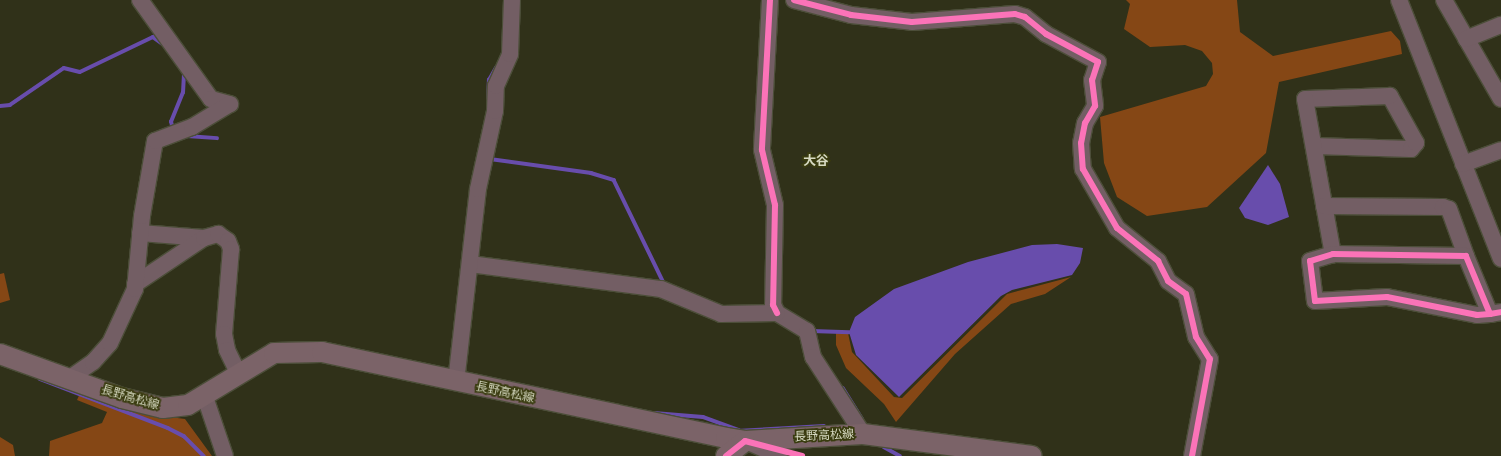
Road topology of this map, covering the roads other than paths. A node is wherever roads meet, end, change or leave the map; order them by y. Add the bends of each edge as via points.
1 (140, 0) edge
2 (512, 0) edge
3 (770, 0) edge
4 (794, 0) edge
5 (1399, 0) edge
6 (1444, 0) edge
7 (1501, 25) edge
8 (1466, 38) junction
9 (1501, 99) edge
10 (1314, 146) junction
11 (1501, 150) edge
12 (1463, 164) junction
13 (1324, 206) junction
14 (140, 233) junction
15 (204, 238) junction
16 (1332, 254) junction
17 (1466, 256) junction
18 (1501, 259) edge
19 (470, 264) junction
20 (136, 284) junction
21 (777, 313) junction
22 (1495, 313) edge
23 (0, 354) edge
24 (239, 375) junction
25 (457, 375) junction
26 (70, 378) junction
27 (204, 396) junction
28 (863, 434) junction
29 (746, 440) junction
30 (1012, 455) edge
31 (225, 456) edge
32 (726, 456) edge
33 (779, 456) edge
34 (1032, 456) edge
35 (1192, 456) edge

1 - 14 street via 211,99 230,104 192,127 155,141 151,149
2 - 19 street via 510,54 496,86 495,111 478,189
3 - 21 street via 762,150 775,205 773,305
4 - 35 street via 851,15 912,22 1016,14 1025,17 1046,34 1098,62 1092,80 1095,106 1085,123 1081,143 1083,169 1117,228 1158,261 1168,281 1186,294 1196,337 1210,359
5 - 12 street
6 - 8 street
7 - 8 street
8 - 9 street
10 - 10 street via 1304,99 1390,96 1416,143 1411,149
10 - 13 street
11 - 12 street
12 - 18 street
13 - 16 street
13 - 17 street via 1443,207 1448,210
14 - 15 street
14 - 20 street
15 - 20 street
15 - 24 street via 218,234 228,241 231,249 224,334
16 - 17 street
16 - 22 street via 1310,261 1315,301 1387,297 1477,315
17 - 22 street
19 - 21 street via 661,289 721,314
19 - 25 street
20 - 26 street via 110,343 93,362
21 - 28 street via 807,331 813,357
23 - 26 main road, 長野高松線
24 - 25 main road, 長野高松線 via 274,353 309,351
24 - 27 main road, 長野高松線
25 - 29 main road, 長野高松線
26 - 27 main road, 長野高松線 via 163,408 188,405
27 - 31 street
28 - 29 main road, 長野高松線
28 - 30 main road, 長野高松線
29 - 32 main road
29 - 33 street
30 - 34 main road, 長野高松線

